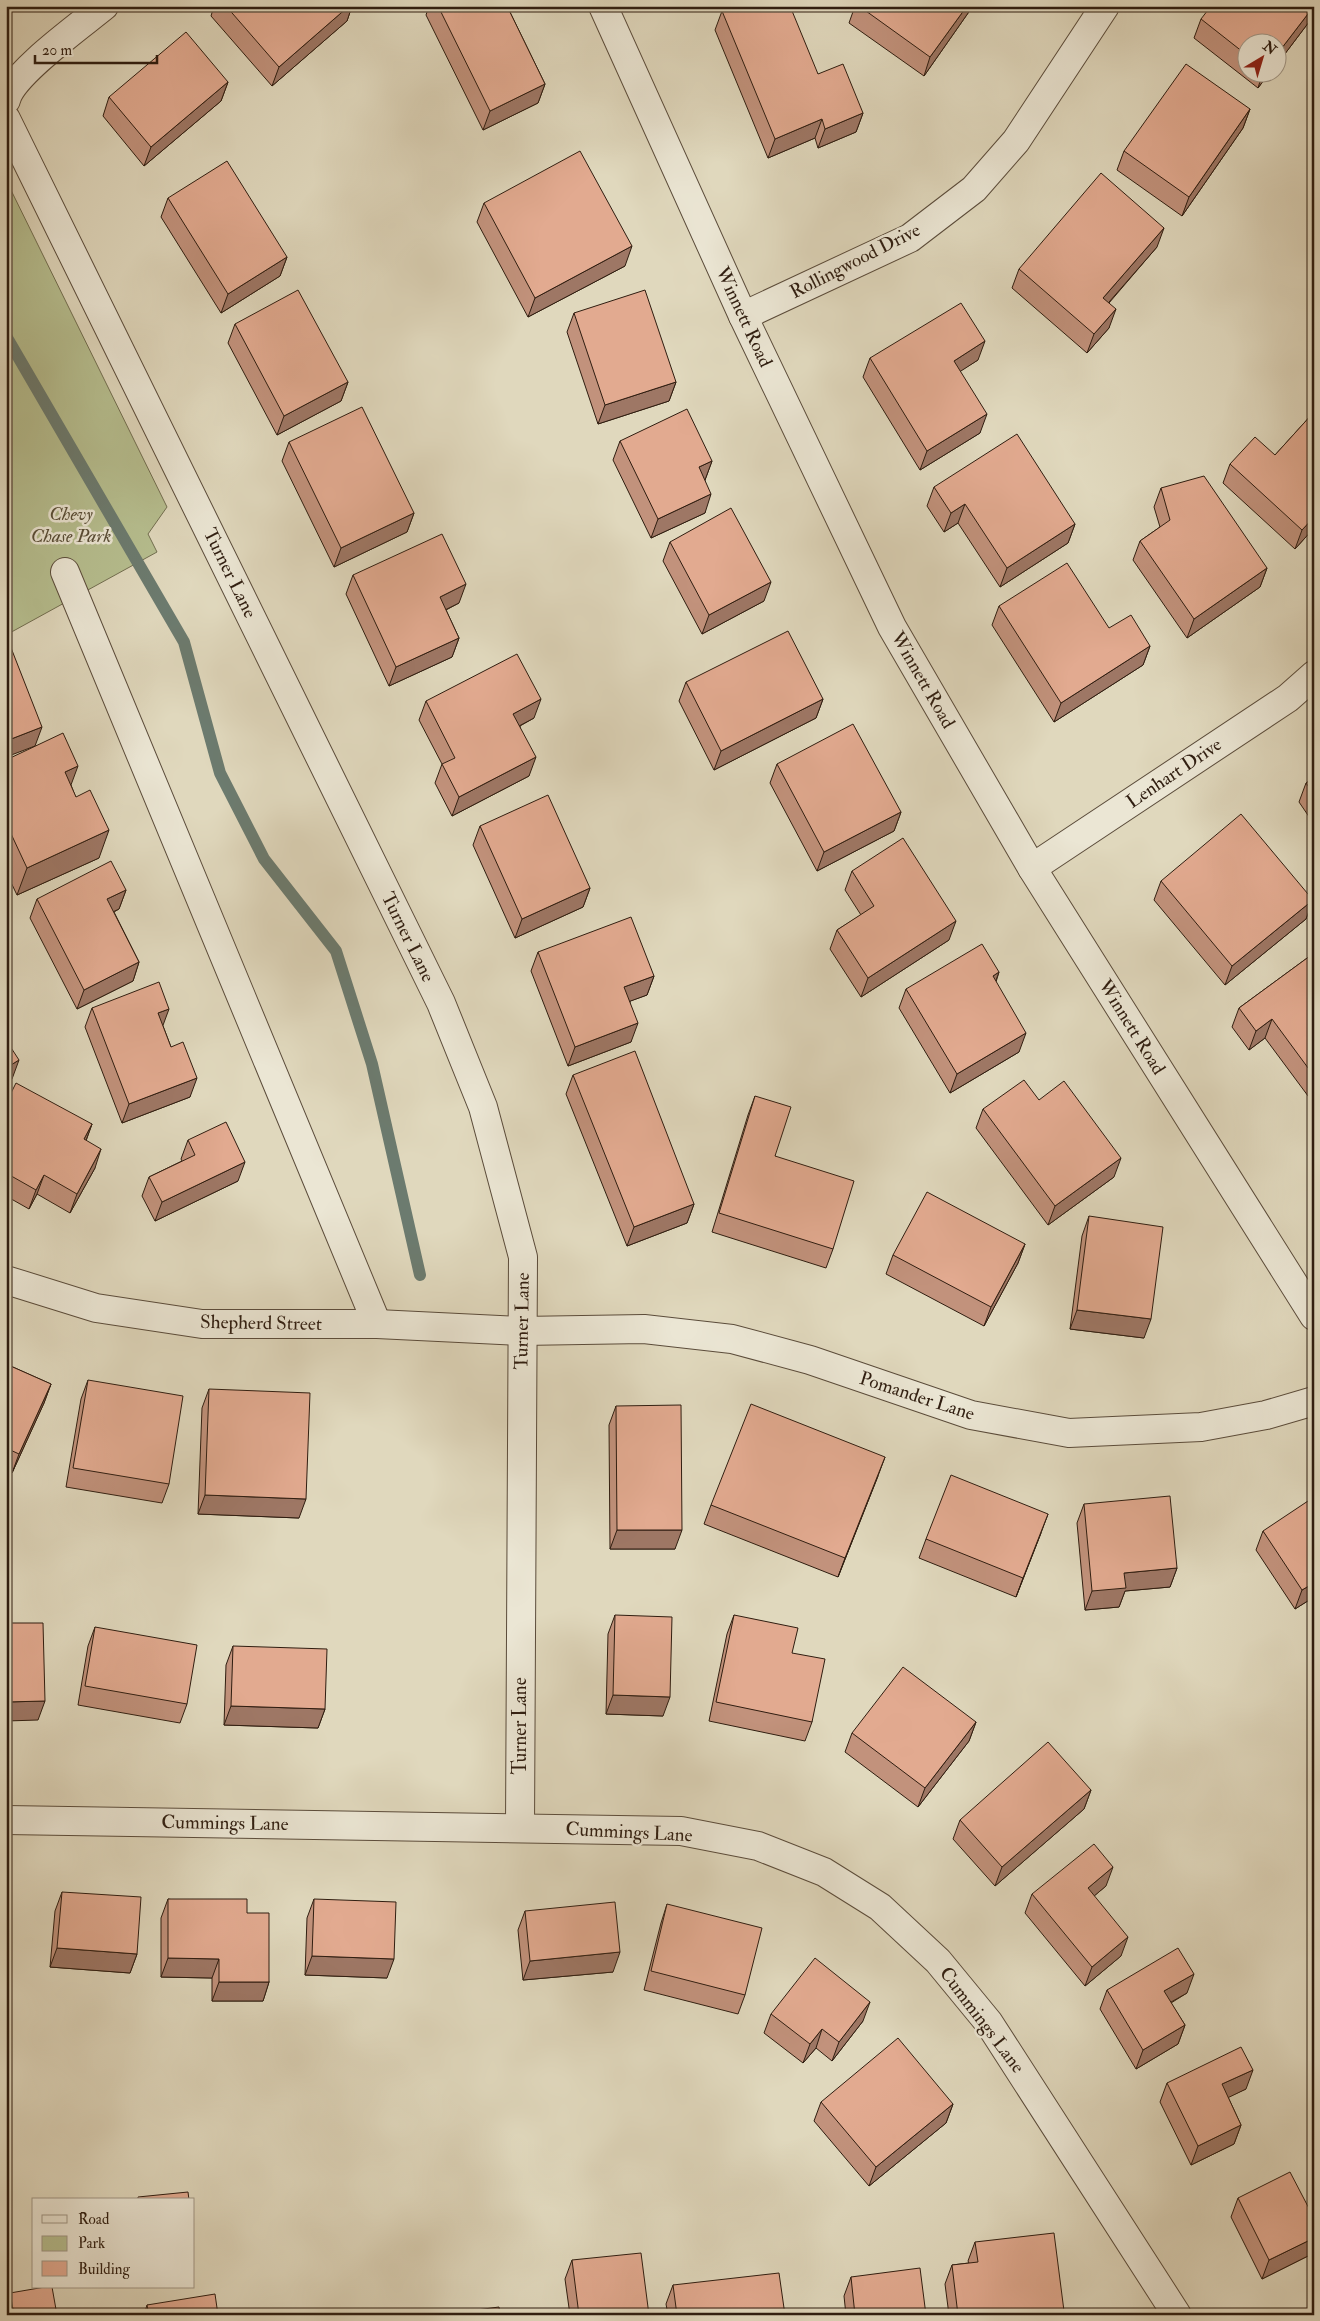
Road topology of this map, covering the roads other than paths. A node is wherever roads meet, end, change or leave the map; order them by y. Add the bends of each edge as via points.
1 (104, 6) edge
2 (603, 6) edge
3 (1105, 6) edge
4 (7, 105) edge
5 (743, 316) junction
6 (65, 572) dead end
7 (1314, 675) edge
8 (1032, 868) junction
9 (6, 1280) edge
10 (1314, 1316) edge
11 (377, 1324) junction
12 (521, 1331) junction
13 (1314, 1401) edge
14 (6, 1820) edge
15 (520, 1827) junction
16 (1177, 2315) edge

1 - 4 street via 28,70
2 - 5 street, Winnett Road
3 - 5 street, Rollingwood Drive via 1016,141 974,189 910,238
4 - 12 street, Turner Lane via 440,1003 483,1107 523,1257
5 - 8 street, Winnett Road via 892,627
6 - 11 street
7 - 8 street, Lenhart Drive via 1288,698
8 - 10 street, Winnett Road
9 - 11 street, Shepherd Street via 96,1308 202,1324
11 - 12 street, Shepherd Street
12 - 13 street, Pomander Lane via 644,1329 732,1339 810,1360 971,1415 1069,1433 1201,1427 1266,1415
12 - 15 street, Turner Lane
14 - 15 street, Cummings Lane
15 - 16 street, Cummings Lane via 682,1831 758,1846 824,1872 880,1908 938,1961 989,2023

